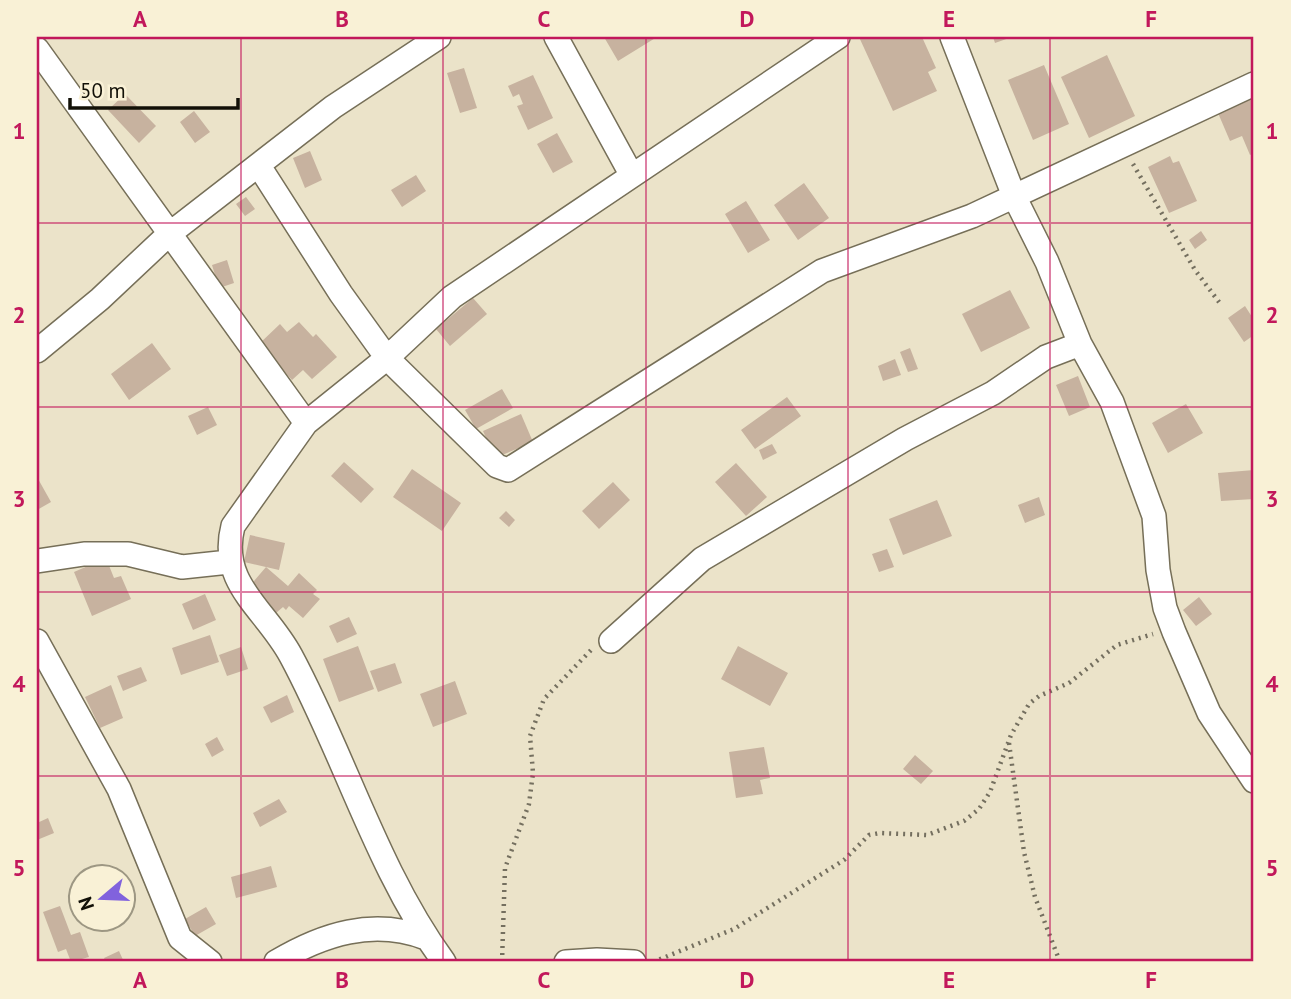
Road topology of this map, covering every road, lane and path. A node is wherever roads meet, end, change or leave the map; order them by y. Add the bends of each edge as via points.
1 (439, 37) edge
2 (556, 37) edge
3 (838, 37) edge
4 (952, 37) edge
5 (37, 49) edge
6 (1254, 84) edge
7 (1122, 145) junction
8 (259, 166) junction
9 (631, 174) junction
10 (1014, 196) junction
11 (168, 235) junction
12 (1222, 306) dead end
13 (1080, 344) junction
14 (37, 351) edge
15 (387, 358) junction
16 (306, 423) junction
17 (37, 561) edge
18 (229, 562) junction
19 (1174, 632) junction
20 (611, 641) joint
21 (38, 648) edge
22 (1009, 741) junction
23 (1254, 781) edge
24 (426, 938) junction
25 (210, 962) edge
26 (276, 962) edge
27 (444, 962) edge
28 (502, 962) edge
29 (566, 962) edge
30 (634, 962) edge
31 (652, 962) edge
32 (1060, 962) edge

1 - 8 street via 333,107
2 - 9 street
3 - 9 street
4 - 10 street
5 - 11 street
6 - 7 street
7 - 10 street
7 - 12 path via 1195,270
8 - 11 street
8 - 15 street
9 - 15 street via 452,297
10 - 13 street
10 - 15 street via 822,271 508,470 497,466
11 - 14 street
11 - 16 street
13 - 19 street via 1112,402 1154,516 1158,570
13 - 20 street via 1046,357 993,393 905,439 702,559
15 - 16 street
16 - 18 street via 233,526
17 - 18 street via 117,554 182,567
18 - 24 street via 245,595 267,617 290,654 376,842
19 - 22 path via 1141,636 1102,654 1080,676 1029,704
19 - 23 street via 1209,713
20 - 28 path via 590,650 544,699 530,736 533,773 529,804 505,869
21 - 25 street via 119,789 180,938
22 - 31 path via 990,792 964,821 927,835 869,835 844,860 734,929
22 - 32 path via 1024,852 1035,897
24 - 26 street via 372,927 297,950
24 - 27 street
29 - 30 street

